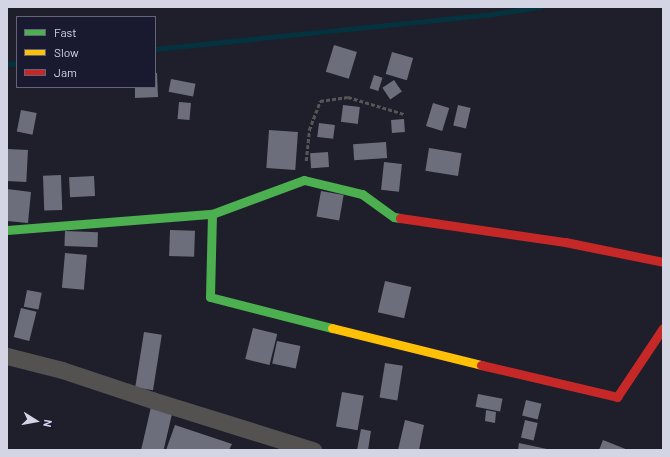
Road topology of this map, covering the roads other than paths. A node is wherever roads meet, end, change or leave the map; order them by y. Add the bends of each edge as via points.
1 (212, 214) junction
2 (7, 230) edge
3 (663, 262) edge
4 (663, 328) edge
5 (7, 356) edge
6 (313, 450) edge

1 - 2 street
1 - 3 street via 304,180 362,194 394,217 565,242
1 - 4 street via 210,297 454,359 617,397
5 - 6 street via 62,370

